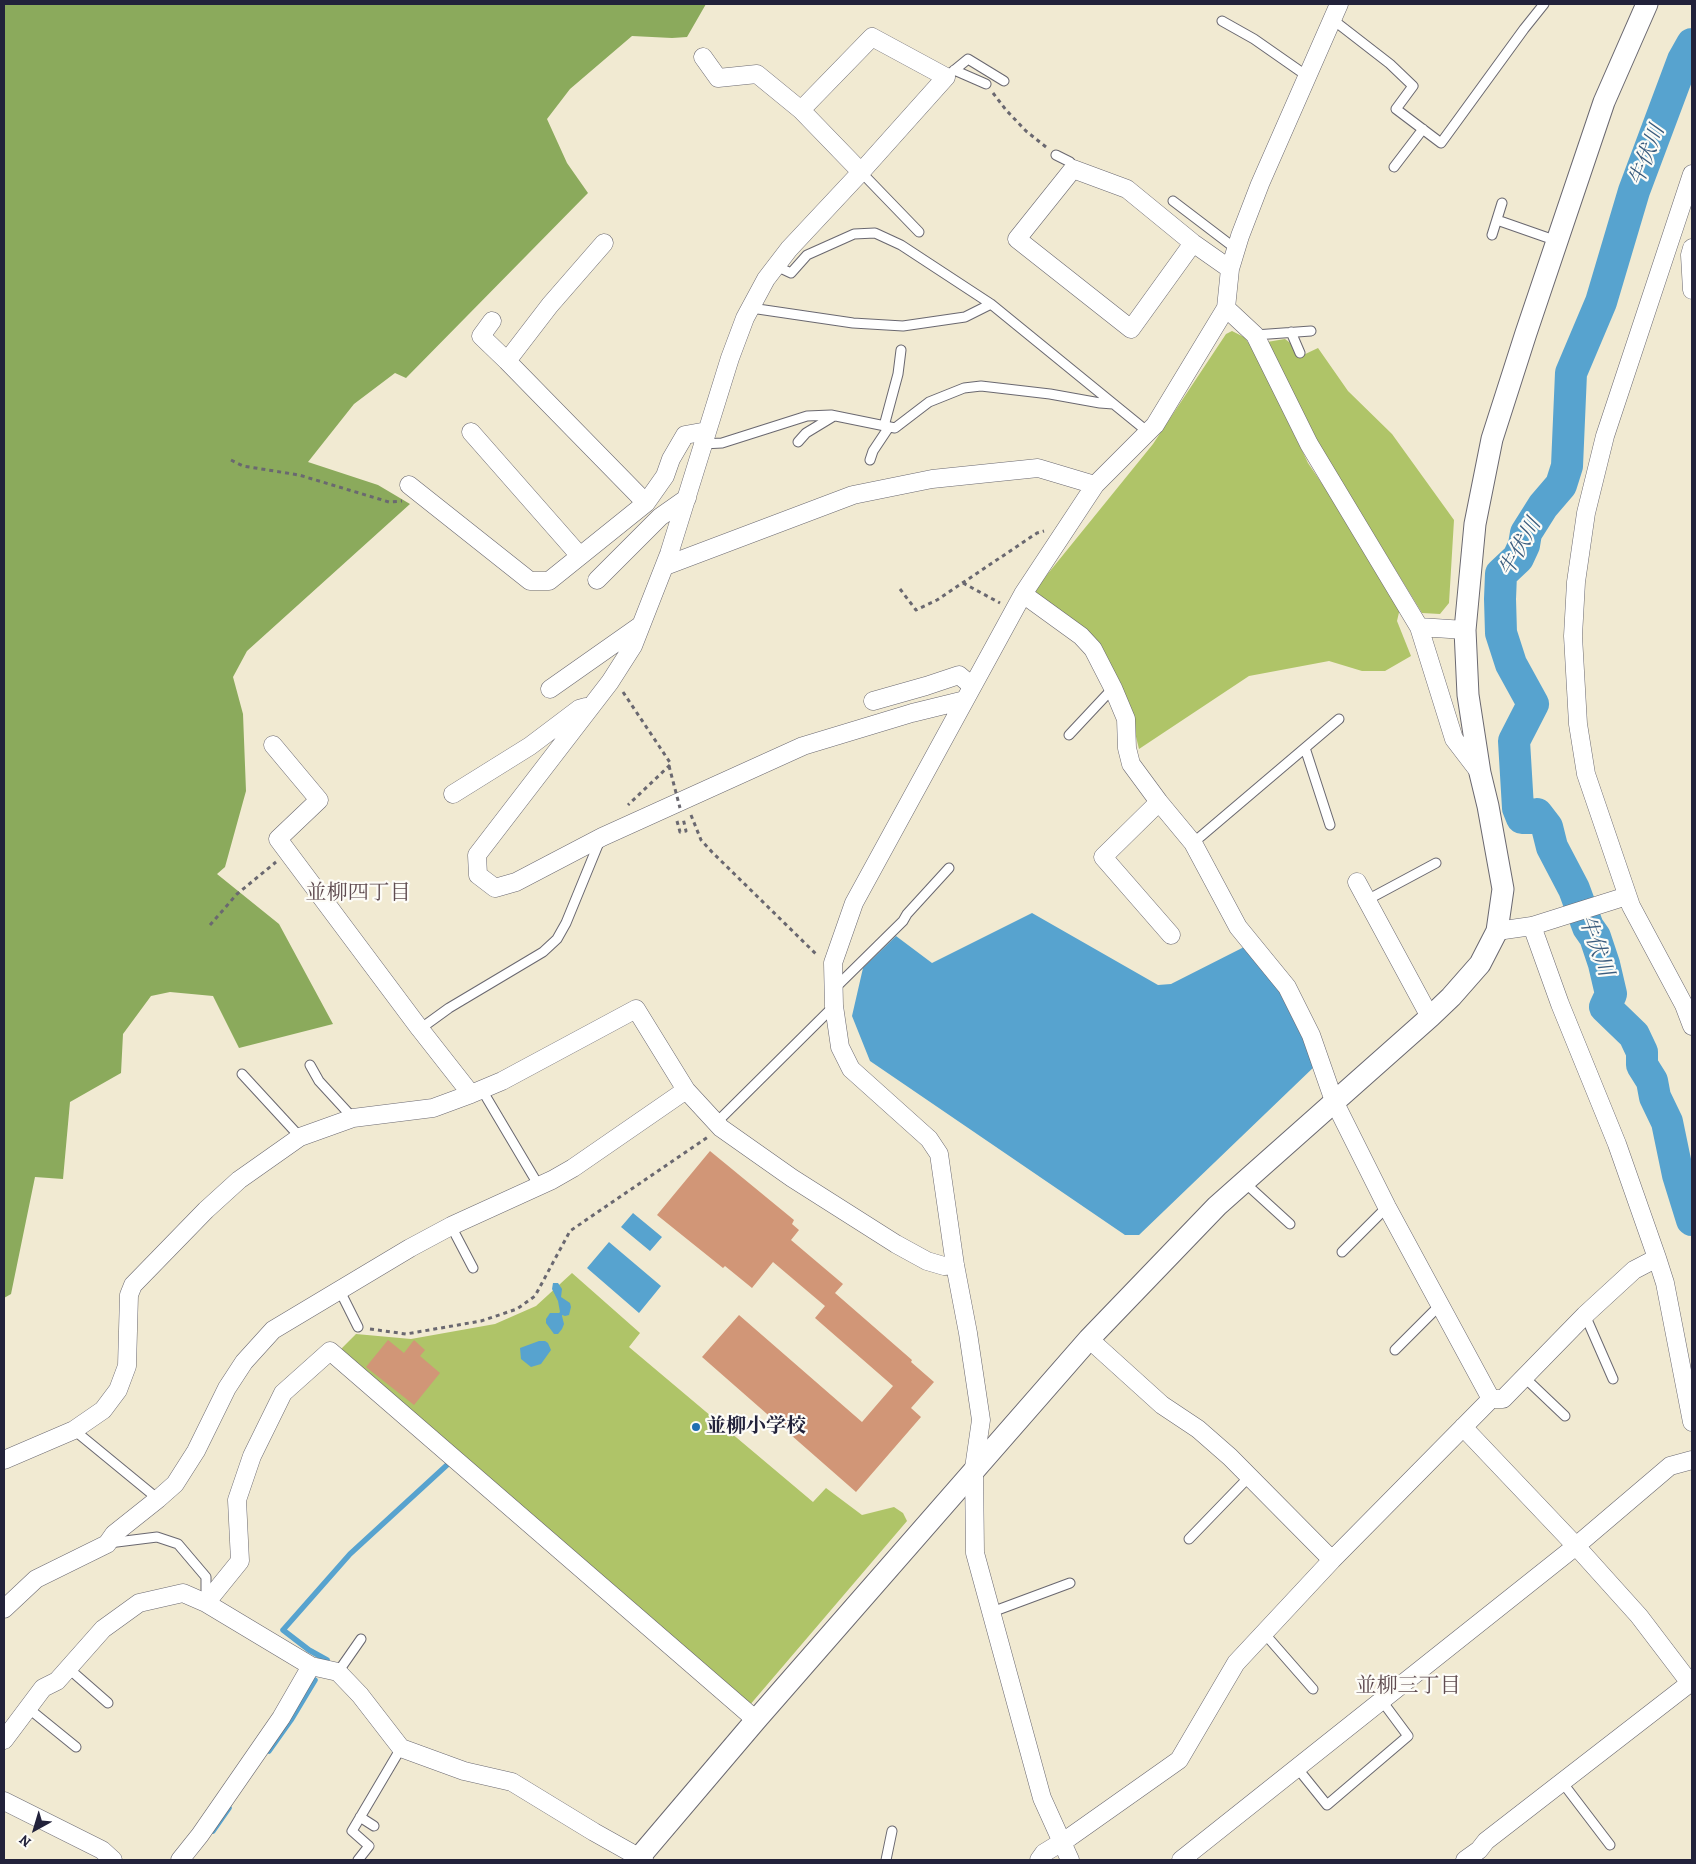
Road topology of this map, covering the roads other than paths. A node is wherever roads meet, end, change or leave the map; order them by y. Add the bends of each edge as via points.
1 (1544, 4) edge
2 (1647, 4) edge
3 (1336, 11) edge
4 (1222, 22) dead end
5 (704, 57) dead end
6 (950, 74) junction
7 (1308, 76) junction
8 (1004, 81) dead end
9 (986, 84) road end
10 (801, 110) junction
11 (1423, 129) junction
12 (1056, 155) road end
13 (1394, 167) dead end
14 (1073, 169) junction
15 (861, 172) junction
16 (1692, 174) edge
17 (1173, 202) dead end
18 (1502, 203) dead end
19 (1497, 220) junction
20 (919, 232) dead end
21 (1492, 235) dead end
22 (1558, 241) junction
23 (604, 243) dead end
24 (1193, 243) junction
25 (1692, 248) edge
26 (1236, 249) junction
27 (776, 266) junction
28 (1230, 269) junction
29 (1692, 290) edge
30 (991, 304) junction
31 (751, 308) junction
32 (1226, 308) junction
33 (492, 321) dead end
34 (1311, 331) dead end
35 (1291, 332) junction
36 (1255, 335) junction
37 (901, 350) dead end
38 (1300, 353) dead end
39 (507, 361) junction
40 (1114, 404) junction
41 (835, 416) junction
42 (887, 427) junction
43 (471, 432) dead end
44 (1148, 432) junction
45 (705, 437) junction
46 (798, 442) dead end
47 (870, 460) dead end
48 (1095, 485) junction
49 (413, 489) road end
50 (687, 498) junction
51 (646, 503) junction
52 (580, 556) junction
53 (665, 566) junction
54 (596, 580) dead end
55 (1023, 594) junction
56 (641, 625) junction
57 (1419, 627) junction
58 (1465, 630) junction
59 (1113, 688) junction
60 (550, 690) dead end
61 (969, 693) junction
62 (873, 701) dead end
63 (593, 704) junction
64 (1339, 719) dead end
65 (1069, 735) dead end
66 (273, 745) dead end
67 (1305, 748) junction
68 (1480, 772) junction
69 (453, 794) dead end
70 (1159, 802) junction
71 (1330, 825) dead end
72 (602, 837) junction
73 (1193, 843) junction
74 (1436, 863) dead end
75 (949, 868) dead end
76 (1357, 882) dead end
77 (1623, 897) junction
78 (1367, 900) junction
79 (1537, 924) junction
80 (1497, 931) junction
81 (1171, 936) dead end
82 (834, 998) junction
83 (1430, 1017) junction
84 (1692, 1026) edge
85 (420, 1029) junction
86 (310, 1065) dead end
87 (242, 1074) dead end
88 (686, 1090) junction
89 (476, 1092) junction
90 (1334, 1102) junction
91 (353, 1118) junction
92 (719, 1126) junction
93 (300, 1138) junction
94 (1244, 1182) junction
95 (539, 1186) junction
96 (1387, 1206) junction
97 (1290, 1224) dead end
98 (451, 1226) junction
99 (1342, 1252) dead end
100 (1658, 1258) junction
101 (955, 1265) junction
102 (473, 1268) dead end
103 (339, 1289) junction
104 (1440, 1305) junction
105 (1585, 1315) junction
106 (358, 1327) road end
107 (1089, 1339) junction
108 (1395, 1350) dead end
109 (1524, 1377) junction
110 (1613, 1380) dead end
111 (1491, 1399) junction
112 (1564, 1416) dead end
113 (1692, 1422) edge
114 (1463, 1427) junction
115 (74, 1430) junction
116 (4, 1460) edge
117 (1692, 1460) edge
118 (974, 1468) junction
119 (1249, 1477) junction
120 (158, 1499) junction
121 (1189, 1538) dead end
122 (107, 1544) junction
123 (1576, 1546) junction
124 (1332, 1560) junction
125 (1070, 1582) dead end
126 (206, 1603) junction
127 (4, 1610) edge
128 (992, 1612) junction
129 (1264, 1633) junction
130 (361, 1639) dead end
131 (311, 1666) junction
132 (68, 1668) junction
133 (338, 1672) junction
134 (1691, 1682) edge
135 (1313, 1689) dead end
136 (1382, 1701) junction
137 (108, 1703) dead end
138 (28, 1708) junction
139 (756, 1720) junction
140 (4, 1740) edge
141 (76, 1747) dead end
142 (401, 1748) junction
143 (1298, 1768) junction
144 (1562, 1782) junction
145 (4, 1801) edge
146 (360, 1817) junction
147 (374, 1826) dead end
148 (892, 1831) dead end
149 (1063, 1841) junction
150 (1610, 1845) dead end
151 (1477, 1857) edge
152 (640, 1859) edge
153 (113, 1860) edge
154 (180, 1860) edge
155 (358, 1860) edge
156 (886, 1860) edge
157 (1039, 1860) edge
158 (1070, 1860) edge
159 (1181, 1860) edge

1 - 11 lane via 1441,142
2 - 22 street via 1604,102
3 - 7 street
3 - 11 lane via 1413,86 1396,109
4 - 7 lane via 1254,39
5 - 10 street via 718,78 757,74
6 - 8 lane via 968,59
6 - 9 lane
6 - 10 street via 872,37
6 - 15 street
7 - 26 street via 1260,184
10 - 15 street
11 - 13 lane
12 - 14 lane via 1070,162
14 - 24 street via 1127,190
14 - 24 street via 1017,239 1131,329
15 - 20 lane
15 - 27 street
16 - 77 street via 1605,436 1586,513 1576,582 1573,636 1578,724 1586,774
17 - 26 lane
18 - 19 lane
19 - 21 lane
19 - 22 lane
22 - 58 street via 1492,439 1475,524
23 - 39 street
24 - 28 street
25 - 29 street
26 - 28 street
27 - 30 lane via 792,273 807,255 854,234 875,233 901,245
27 - 31 street
28 - 32 street
30 - 31 lane via 965,317 903,326 835,321
30 - 40 lane
31 - 45 street via 730,358
32 - 36 street
32 - 44 street
33 - 39 street via 482,336
34 - 35 lane
35 - 36 lane
35 - 38 lane
36 - 57 street via 1309,444
37 - 42 lane
39 - 51 street
40 - 42 lane via 981,386 964,388 929,402 895,428
40 - 44 lane
41 - 42 lane
41 - 45 lane via 807,416 722,443
41 - 46 lane via 806,433
42 - 47 lane
43 - 52 street
44 - 48 street
45 - 50 street
45 - 51 street via 685,435 665,476
48 - 53 street via 1038,468 932,479 853,495
48 - 55 street
49 - 52 street via 530,581 549,581
50 - 53 street
50 - 54 street via 660,517
51 - 52 street
53 - 56 street
55 - 59 street via 1081,636 1093,649
55 - 61 street
56 - 60 street
56 - 63 street via 633,646
57 - 58 street
57 - 68 street via 1454,739
58 - 68 street via 1468,695
59 - 65 lane
59 - 70 street via 1126,719 1131,764
61 - 62 street via 959,674
61 - 72 street via 803,746
61 - 82 street via 854,903 833,963
63 - 69 street via 579,709 530,746
63 - 72 street via 477,855 478,875 494,888 516,882
64 - 67 lane
66 - 85 street via 319,800 278,839
67 - 71 lane
67 - 73 lane
68 - 80 street via 1503,889
70 - 73 street
70 - 81 street via 1103,857
72 - 85 lane via 557,939 543,952
73 - 90 street via 1238,927 1287,987 1311,1035
74 - 78 lane
75 - 82 lane
76 - 78 street
77 - 79 street
77 - 84 street via 1684,1005
78 - 83 street
79 - 80 street
79 - 100 street via 1560,1004
80 - 83 street via 1480,964
82 - 92 lane
82 - 101 street via 840,1047 851,1069 930,1139 939,1154
83 - 90 street
85 - 89 street
86 - 91 lane via 319,1081
87 - 93 lane
88 - 89 street via 636,1009
88 - 92 street
88 - 95 street via 573,1168
89 - 91 street via 433,1108
89 - 95 lane
90 - 94 street
90 - 96 street
91 - 93 street
92 - 101 street via 792,1178 896,1244 927,1261 944,1266
93 - 115 street via 238,1180 133,1285 129,1296 127,1366 118,1390 102,1410
94 - 97 lane
94 - 107 street
95 - 98 street
96 - 99 lane
96 - 104 street
98 - 102 lane
98 - 103 street
100 - 105 street via 1634,1270
100 - 113 street
101 - 118 street via 981,1420
103 - 106 lane
103 - 120 street via 273,1330 244,1362 227,1388 196,1451 174,1484
104 - 108 lane
104 - 111 street
105 - 109 street
105 - 110 lane
107 - 118 street
107 - 119 street via 1162,1405 1198,1429
109 - 111 street via 1503,1399
109 - 112 lane
111 - 114 street
114 - 123 street
114 - 124 street
115 - 116 street
115 - 120 lane
117 - 123 street via 1670,1466
118 - 128 street via 975,1553
118 - 139 street
119 - 121 lane
119 - 124 street
120 - 122 street via 114,1534
122 - 126 lane via 157,1537 178,1544 206,1578
122 - 127 street via 36,1580
123 - 134 street via 1640,1616
123 - 136 street
124 - 129 street
125 - 128 lane
126 - 131 street
126 - 132 street via 182,1593 139,1603 103,1629
126 - 139 street via 240,1561 237,1500 252,1456 283,1393 330,1351
128 - 149 street via 1042,1798
129 - 135 lane
129 - 149 street via 1236,1663 1179,1760
130 - 133 lane
131 - 133 street
131 - 154 street via 281,1718
132 - 137 lane
132 - 138 street via 57,1681 43,1688
133 - 142 street
134 - 144 street
136 - 143 street
136 - 143 lane via 1408,1736 1327,1805
138 - 140 street
138 - 141 lane
139 - 152 street
142 - 146 lane
142 - 152 street via 464,1771 512,1782
143 - 159 street
144 - 150 lane
144 - 151 street via 1486,1841
145 - 153 street via 102,1850
146 - 147 lane
146 - 155 lane via 352,1831 369,1846
148 - 156 lane
149 - 157 street
149 - 158 street

